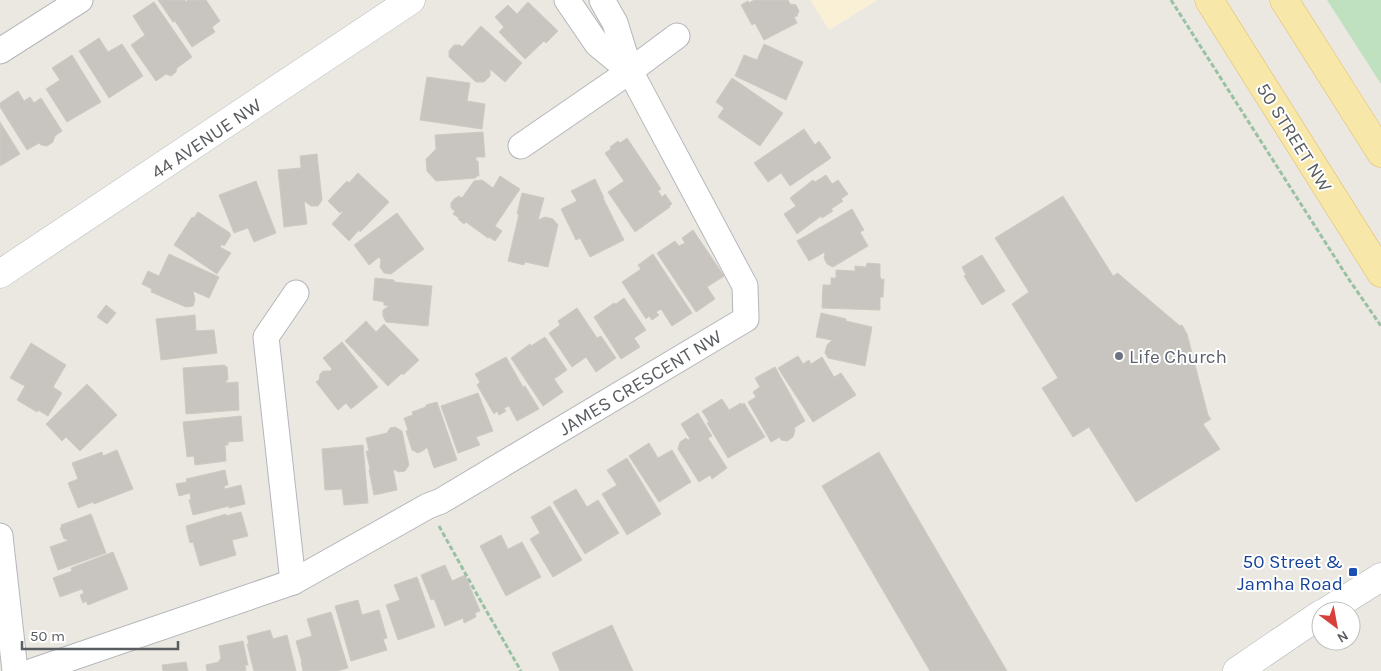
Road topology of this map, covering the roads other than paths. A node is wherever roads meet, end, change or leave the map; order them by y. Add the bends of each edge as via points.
1 (80, 0) edge
2 (411, 0) edge
3 (567, 0) edge
4 (602, 0) edge
5 (1210, 0) edge
6 (1284, 0) edge
7 (677, 36) dead end
8 (0, 51) edge
9 (630, 71) junction
10 (520, 146) dead end
11 (1381, 153) edge
12 (1381, 273) edge
13 (0, 274) edge
14 (296, 293) dead end
15 (0, 536) edge
16 (1381, 577) edge
17 (293, 582) junction
18 (1342, 601) edge
19 (1311, 621) edge
20 (15, 671) edge
21 (33, 671) edge
22 (1237, 671) edge

1 - 8 street
2 - 13 street, 44 AVENUE NW
3 - 9 street, JAMES CRESCENT NW via 597,44
4 - 9 street, JAMES CRESCENT NW via 615,23
5 - 12 main road, 50 STREET NW
6 - 11 main road
7 - 9 street
9 - 10 street
9 - 17 street, JAMES CRESCENT NW via 745,286 746,319 449,496
14 - 17 street via 266,337
15 - 20 street
16 - 18 street
17 - 21 street, JAMES CRESCENT NW
19 - 22 street

